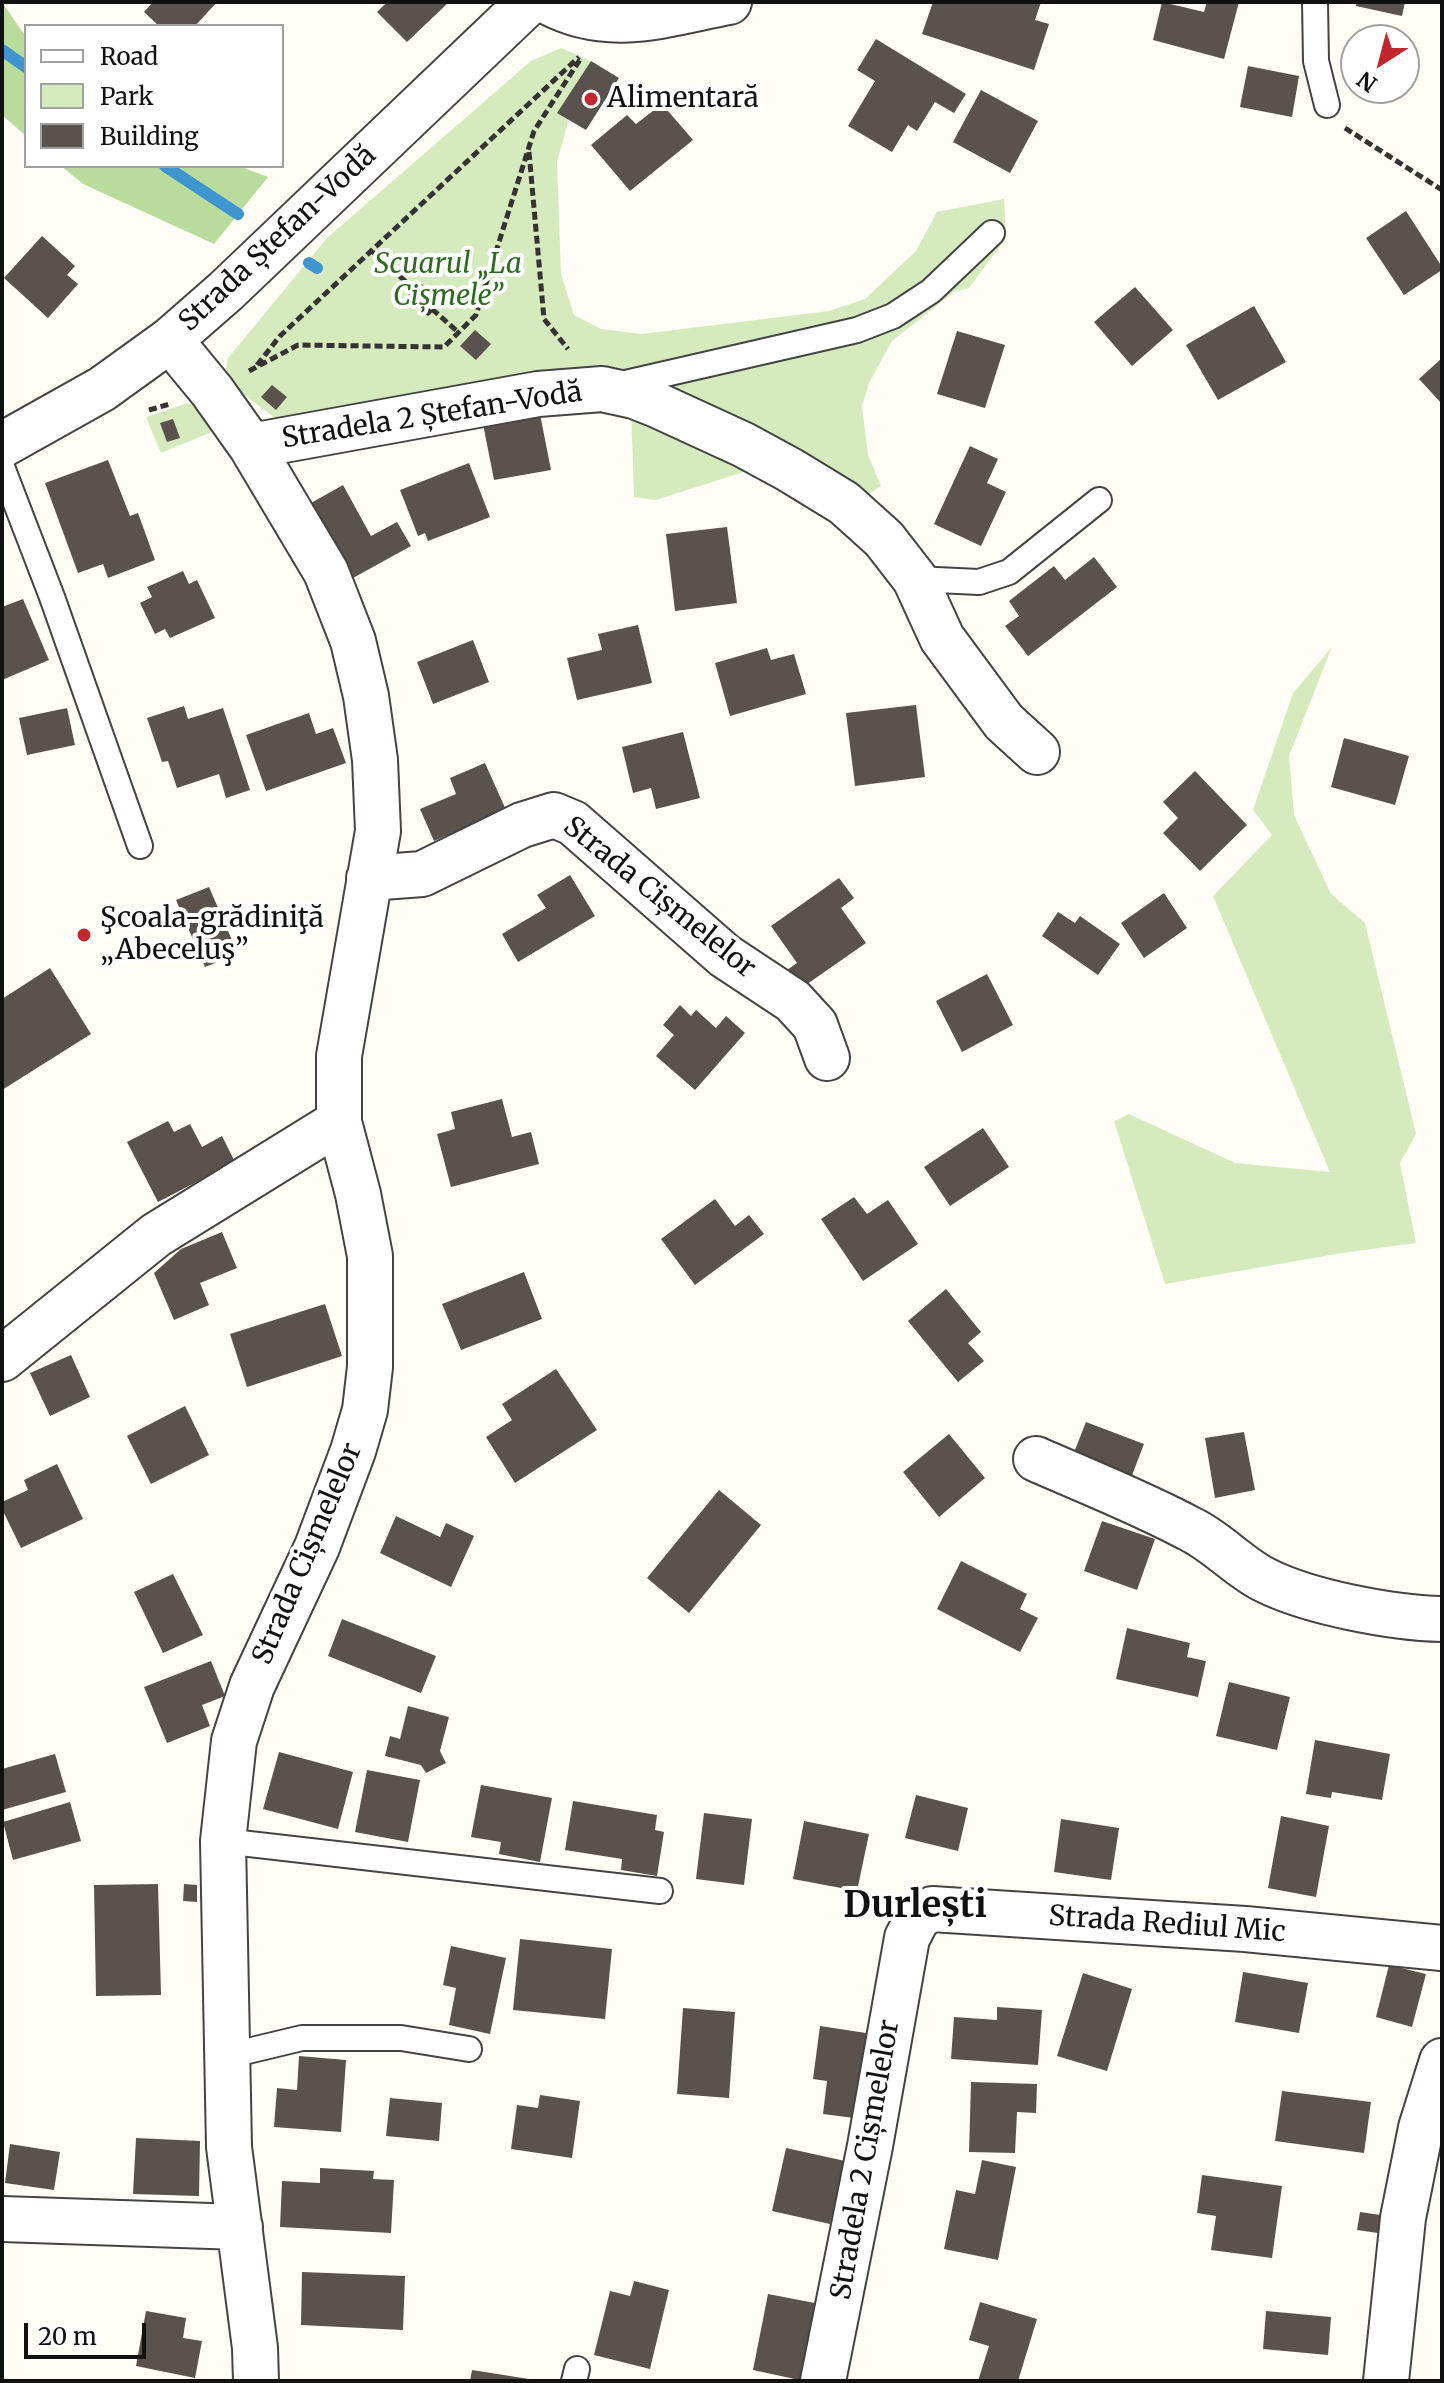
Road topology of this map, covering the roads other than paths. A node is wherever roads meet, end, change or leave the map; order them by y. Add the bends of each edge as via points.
1 (529, 2) edge
2 (548, 2) edge
3 (729, 2) edge
4 (1315, 2) edge
5 (1327, 105) road end
6 (992, 233) dead end
7 (170, 340) junction
8 (602, 389) junction
9 (2, 445) edge
10 (251, 446) junction
11 (2, 467) edge
12 (1099, 500) dead end
13 (915, 579) junction
14 (1037, 752) dead end
15 (140, 846) dead end
16 (369, 878) junction
17 (827, 1058) dead end
18 (339, 1122) junction
19 (2, 1359) edge
20 (1036, 1459) dead end
21 (1442, 1619) edge
22 (223, 1841) junction
23 (660, 1891) dead end
24 (907, 1938) joint
25 (1442, 1948) edge
26 (469, 2049) dead end
27 (227, 2056) junction
28 (1442, 2061) edge
29 (2, 2219) edge
30 (240, 2227) junction
31 (256, 2381) edge
32 (823, 2381) edge
33 (1386, 2381) edge

1 - 7 street, Strada Ștefan-Vodă
2 - 3 street via 602,20 634,20
4 - 5 lane via 1316,61
6 - 8 lane via 931,291 893,316 857,330
7 - 9 street, Strada Ștefan-Vodă via 102,389
7 - 10 street, Strada Cișmelelor
8 - 10 street, Stradela 2 Ștefan-Vodă via 538,394
8 - 13 street, Stradela 2 Ștefan-Vodă via 685,416 830,494 884,539
10 - 16 street, Strada Cișmelelor via 326,572 353,641 375,760 378,831
11 - 15 lane
12 - 13 lane via 1009,572 979,582
13 - 14 street, Stradela 2 Ștefan-Vodă via 942,638 1004,722
16 - 17 street, Strada Cișmelelor via 422,874 554,815 573,823 725,956 793,1001 815,1025
16 - 18 street, Strada Cișmelelor via 339,1056
18 - 19 street via 156,1235
18 - 22 street, Strada Cișmelelor via 370,1256 365,1410 317,1547 252,1686 234,1741
20 - 21 street via 1196,1532 1262,1579 1319,1598 1412,1618
22 - 23 lane
22 - 27 street, Strada Cișmelelor
24 - 25 street, Strada Rediul Mic via 918,1917 932,1909
24 - 32 street, Stradela 2 Cișmelelor
26 - 27 lane via 401,2038 302,2038
27 - 30 street, Strada Cișmelelor via 229,2147
28 - 33 street via 1421,2128 1403,2218
29 - 30 street
30 - 31 street, Strada Cișmelelor

